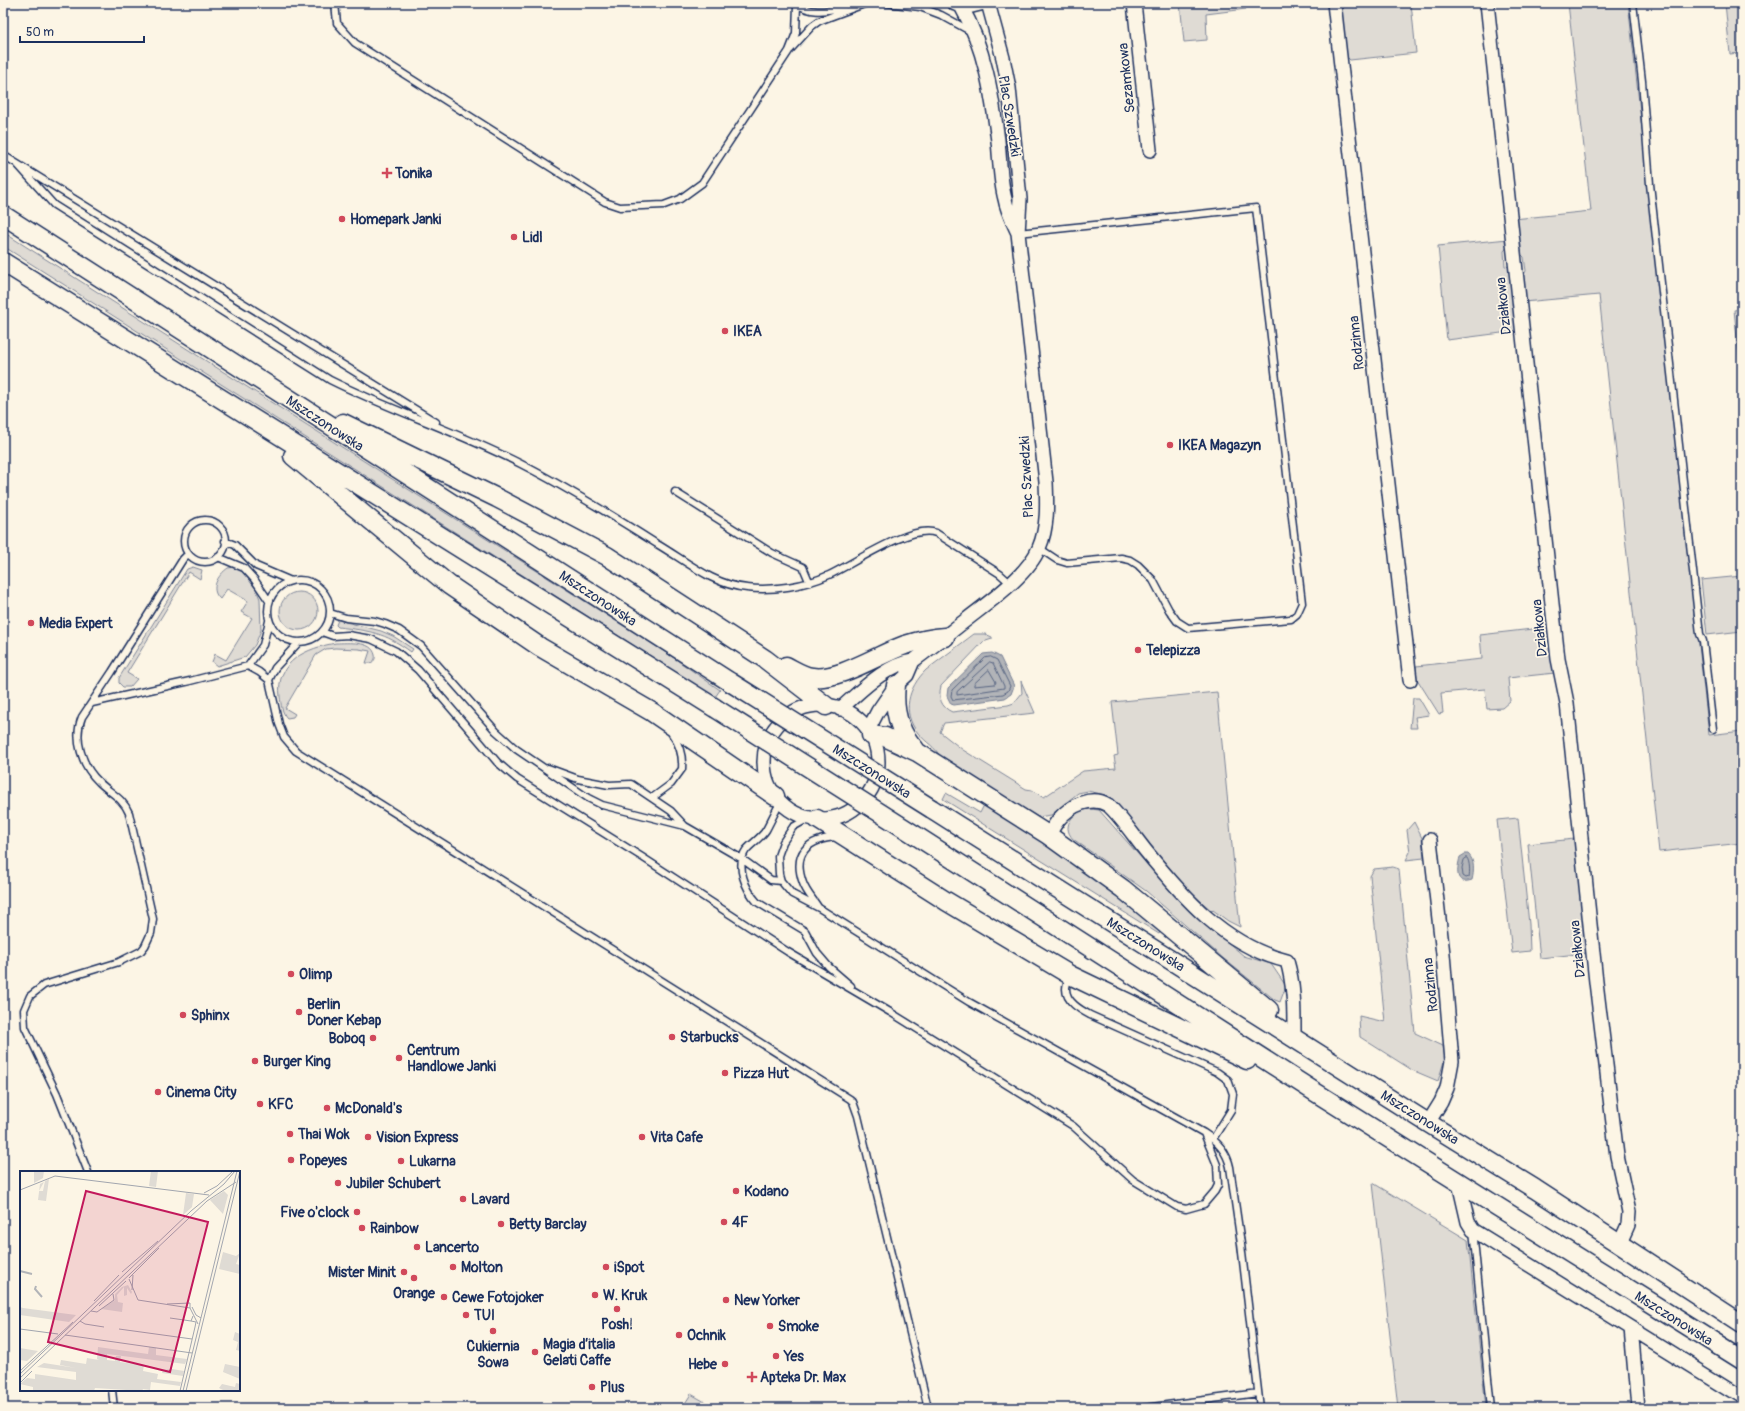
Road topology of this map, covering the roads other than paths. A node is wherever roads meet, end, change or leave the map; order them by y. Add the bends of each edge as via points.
1 (335, 3) edge
2 (867, 3) edge
3 (886, 3) edge
4 (984, 3) edge
5 (988, 3) edge
6 (1134, 3) edge
7 (1334, 3) edge
8 (1487, 3) edge
9 (1633, 3) edge
10 (796, 4) edge
11 (957, 5) edge
12 (852, 7) junction
13 (976, 34) junction
14 (789, 51) junction
15 (1150, 150) dead end
16 (3, 155) edge
17 (18, 165) junction
18 (3, 215) edge
19 (1018, 233) junction
20 (3, 262) edge
21 (253, 377) junction
22 (240, 412) junction
23 (447, 430) junction
24 (675, 492) dead end
25 (225, 542) junction
26 (1039, 548) junction
27 (188, 554) junction
28 (218, 557) junction
29 (291, 581) junction
30 (809, 582) junction
31 (1010, 583) junction
32 (268, 601) junction
33 (330, 613) junction
34 (269, 619) junction
35 (322, 632) junction
36 (945, 636) junction
37 (299, 642) junction
38 (765, 659) junction
39 (914, 661) junction
40 (248, 666) junction
41 (269, 680) junction
42 (1410, 680) dead end
43 (896, 685) junction
44 (92, 702) junction
45 (833, 707) junction
46 (652, 712) junction
47 (1713, 729) dead end
48 (869, 733) junction
49 (917, 752) junction
50 (539, 765) junction
51 (652, 798) junction
52 (778, 799) junction
53 (813, 818) junction
54 (685, 826) junction
55 (1048, 835) junction
56 (848, 839) junction
57 (1430, 840) dead end
58 (742, 860) junction
59 (782, 881) junction
60 (819, 908) junction
61 (1070, 975) junction
62 (865, 997) junction
63 (1294, 1031) junction
64 (1328, 1059) junction
65 (1315, 1092) junction
66 (1428, 1123) junction
67 (1204, 1133) junction
68 (1213, 1139) junction
69 (88, 1171) edge
70 (1459, 1184) junction
71 (1473, 1230) junction
72 (1619, 1245) junction
73 (1742, 1324) edge
74 (1630, 1328) junction
75 (1742, 1360) edge
76 (112, 1391) edge
77 (1258, 1393) junction
78 (1742, 1397) edge
79 (114, 1408) edge
80 (928, 1408) edge
81 (1144, 1408) edge
82 (1260, 1408) edge
83 (1491, 1408) edge
84 (1638, 1408) edge

1 - 14 lane via 337,23 355,43 605,202 620,207 664,205 680,199 702,183
2 - 12 lane
3 - 13 lane via 920,7
4 - 11 street via 975,6
5 - 19 street, Plac Szwedzki via 1004,58 1009,88 1020,199
6 - 15 street, Sezamkowa
7 - 42 street, Rodzinna
8 - 72 street, Działkowa via 1558,659 1568,710 1617,1156 1629,1212 1628,1224
9 - 47 lane via 1650,184 1700,634 1704,641
10 - 12 lane via 817,12
10 - 14 lane via 796,33
11 - 13 street, Plac Szwedzki
12 - 14 lane via 819,21
13 - 19 street, Plac Szwedzki via 992,92 1004,198
16 - 17 lane
17 - 23 lane
17 - 23 lane via 54,205 330,380 357,394
18 - 21 main road, Mszczonowska
19 - 26 street, Plac Szwedzki via 1046,482 1046,521
19 - 26 lane via 1256,208 1302,603 1297,614 1291,618 1188,628 1177,621 1153,580 1130,560 1121,558 1067,563 1057,560
20 - 22 main road, Mszczonowska
21 - 38 main road via 497,498 607,556
21 - 64 main road, Mszczonowska, bridge via 730,682
22 - 46 main road via 449,585 540,647
22 - 65 main road, Mszczonowska, bridge via 715,708
23 - 30 lane via 549,478 721,582 748,589 763,589
24 - 30 lane via 772,553 803,567
25 - 27 lane via 224,532 215,522 195,522 184,535
25 - 28 lane
25 - 29 lane via 235,545 256,566
26 - 31 street, Plac Szwedzki via 1026,569
27 - 28 lane via 198,561 205,562
27 - 44 lane
28 - 32 lane via 244,568
29 - 32 lane via 278,588
29 - 33 lane via 307,581 322,590 328,600
30 - 31 lane via 911,534 928,531 936,533 974,557
31 - 36 street, Plac Szwedzki via 996,597
32 - 34 lane
33 - 35 lane
33 - 50 lane via 346,618 376,621 408,636 421,646 496,731
34 - 37 lane via 283,638
34 - 40 lane via 263,645
35 - 37 lane via 308,641
35 - 62 lane via 333,636 348,635 370,639 396,651 418,670 497,762 517,779 788,952
36 - 38 main road via 904,646 827,676 811,677 777,661
36 - 39 street, Plac Szwedzki
37 - 41 lane via 275,668
38 - 45 main road
39 - 43 street via 907,675
39 - 45 street via 902,663
40 - 41 lane
40 - 44 lane
41 - 80 lane via 279,724 284,736 296,750 853,1102
43 - 48 street via 878,712
43 - 49 main road via 895,702 899,726
44 - 69 lane via 79,725 80,752 94,777 127,808 153,927 141,951 127,959 49,983 35,990 27,1002 23,1019
45 - 48 street via 853,715
45 - 52 street via 808,707 790,714 771,734 764,761 767,779
46 - 51 lane via 668,727 677,741 682,760 682,769 677,777
46 - 52 main road
48 - 49 main road via 886,737
48 - 53 street via 876,751 877,768 869,793 850,811 834,817
49 - 55 main road
50 - 51 lane via 578,779 609,785 631,784
50 - 54 lane via 602,805
51 - 54 lane via 671,811
52 - 53 street via 794,812
52 - 58 lane via 765,831 746,850
53 - 56 main road
53 - 59 lane via 793,827 780,850 778,866
54 - 58 lane
55 - 63 main road via 1123,889
55 - 63 street via 1060,818 1082,803 1091,800 1108,805 1170,880 1207,919 1258,951 1287,961 1294,995
56 - 60 lane via 821,839 809,845 802,855 800,864 803,883
56 - 61 main road
57 - 66 street, Rodzinna via 1452,1061 1447,1088
58 - 59 lane via 771,880
58 - 62 lane via 745,882 752,896 763,906 805,931 817,953 829,967
59 - 60 lane via 792,894
60 - 67 lane via 969,1002
61 - 65 main road
61 - 68 lane via 1067,994 1076,1006 1090,1015 1217,1072 1228,1080 1232,1094 1231,1110
62 - 67 lane via 1073,1126 1133,1180 1177,1207 1186,1209 1204,1204 1218,1184 1217,1165
63 - 64 main road
64 - 66 main road, Mszczonowska
65 - 70 main road, Mszczonowska
66 - 72 main road, Mszczonowska
67 - 68 lane
68 - 77 lane via 1226,1155 1228,1162
70 - 71 street via 1468,1222
70 - 75 main road, Mszczonowska
71 - 74 street
71 - 83 lane
72 - 73 main road, Mszczonowska
74 - 78 street
74 - 84 street
76 - 79 lane
77 - 81 lane
77 - 82 lane

